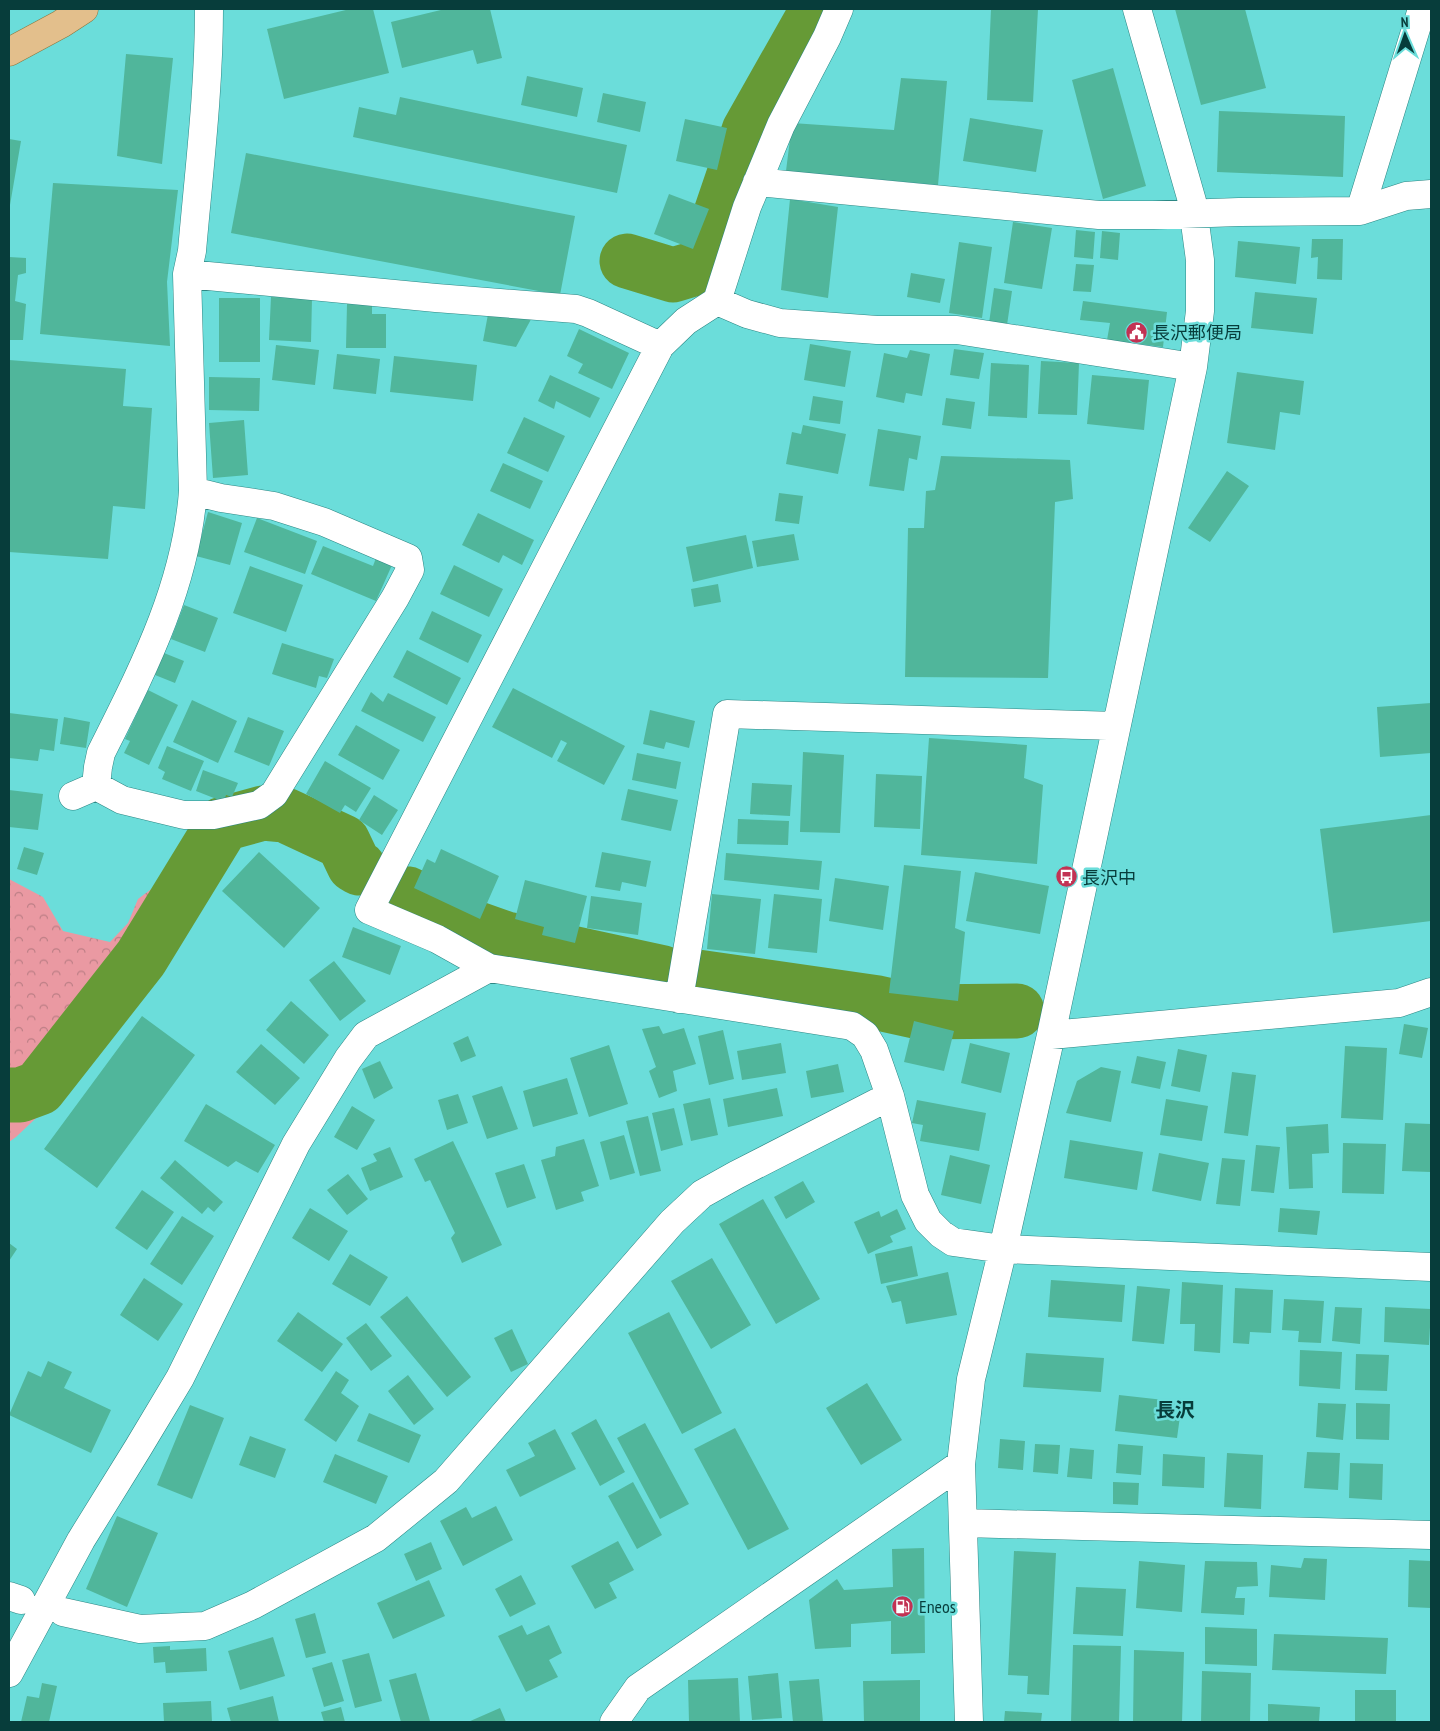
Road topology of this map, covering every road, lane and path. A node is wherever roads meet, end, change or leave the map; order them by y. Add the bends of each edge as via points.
1 (84, 9) edge
2 (209, 9) edge
3 (839, 9) edge
4 (1137, 9) edge
5 (1422, 9) edge
6 (9, 52) edge
7 (758, 182) junction
8 (1431, 194) edge
9 (1360, 210) junction
10 (1194, 214) junction
11 (187, 274) junction
12 (717, 301) junction
13 (660, 346) junction
14 (1193, 367) junction
15 (193, 491) junction
16 (1116, 726) junction
17 (489, 968) junction
18 (1431, 992) edge
19 (679, 999) junction
20 (1050, 1034) junction
21 (890, 1096) junction
22 (1003, 1249) junction
23 (1431, 1267) edge
24 (961, 1464) junction
25 (963, 1523) junction
26 (1431, 1535) edge
27 (63, 1612) dead end
28 (9, 1673) edge
29 (614, 1722) edge
30 (969, 1722) edge

1 - 6 main road
2 - 11 street via 206,104
3 - 7 street
4 - 10 street
5 - 9 street
7 - 10 street via 1099,215
7 - 12 street
8 - 9 street via 1406,196
9 - 10 street
10 - 14 street via 1200,260 1200,310
11 - 13 street via 576,309
11 - 15 street
12 - 13 street via 686,321
12 - 14 street via 780,323 877,330 957,330
13 - 17 street via 369,910 437,939
14 - 16 street
15 - 15 street via 274,506 324,522 408,558 410,570 274,794 258,804 213,815 184,815 84,791 147,661 170,601 190,522
16 - 19 street via 727,714
16 - 20 street
17 - 19 street
17 - 28 street via 366,1035 348,1058 296,1144 180,1378 81,1540
18 - 20 street via 1399,1003
19 - 21 street via 852,1026 865,1035 874,1050
20 - 22 street
21 - 22 street via 915,1195 928,1221 953,1242
21 - 27 street via 702,1194 672,1222 446,1480 376,1538 253,1605 205,1626 140,1630
22 - 23 street
22 - 24 street via 971,1379
24 - 25 street
24 - 29 street via 638,1688
25 - 26 street
25 - 30 street

